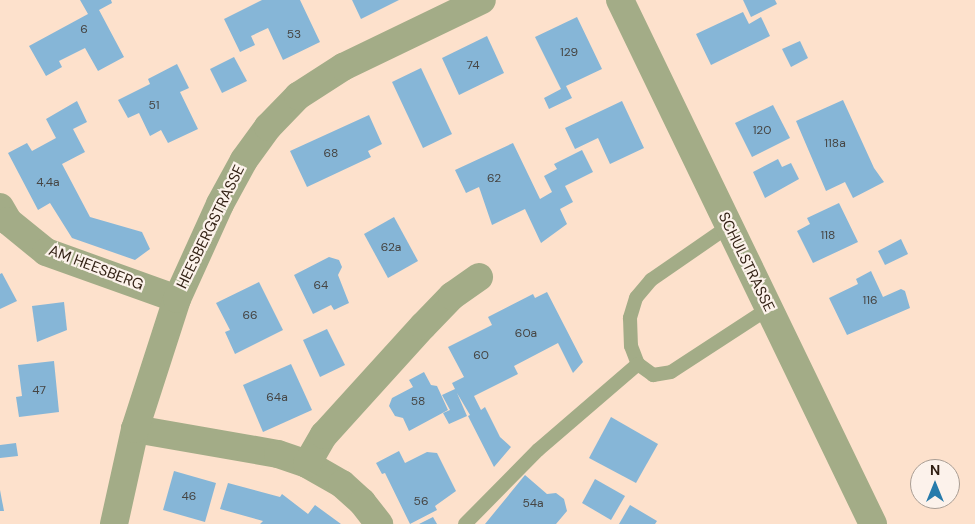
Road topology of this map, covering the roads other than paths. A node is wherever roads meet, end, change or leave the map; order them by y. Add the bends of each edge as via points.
1 (482, 0) edge
2 (620, 0) edge
3 (0, 207) edge
4 (729, 226) junction
5 (479, 277) dead end
6 (177, 299) junction
7 (769, 308) junction
8 (638, 364) junction
9 (135, 429) junction
10 (307, 464) junction
11 (114, 524) edge
12 (379, 524) edge
13 (465, 524) edge
14 (873, 524) edge

1 - 6 street, HEESBERGSTRASSE via 343,67 298,96 268,127 244,160 220,204
2 - 4 street, SCHULSTRASSE
3 - 6 street, AM HEESBERG via 8,221 46,252
4 - 7 street, SCHULSTRASSE
4 - 8 lane via 651,280 636,298 630,318 631,346
5 - 10 street via 452,296 423,326 324,434
6 - 9 street, HEESBERGSTRASSE
7 - 8 lane via 671,372 653,375
7 - 14 street, SCHULSTRASSE
8 - 13 lane via 538,450
9 - 10 street via 278,454
9 - 11 street, HEESBERGSTRASSE
10 - 12 street via 342,484

